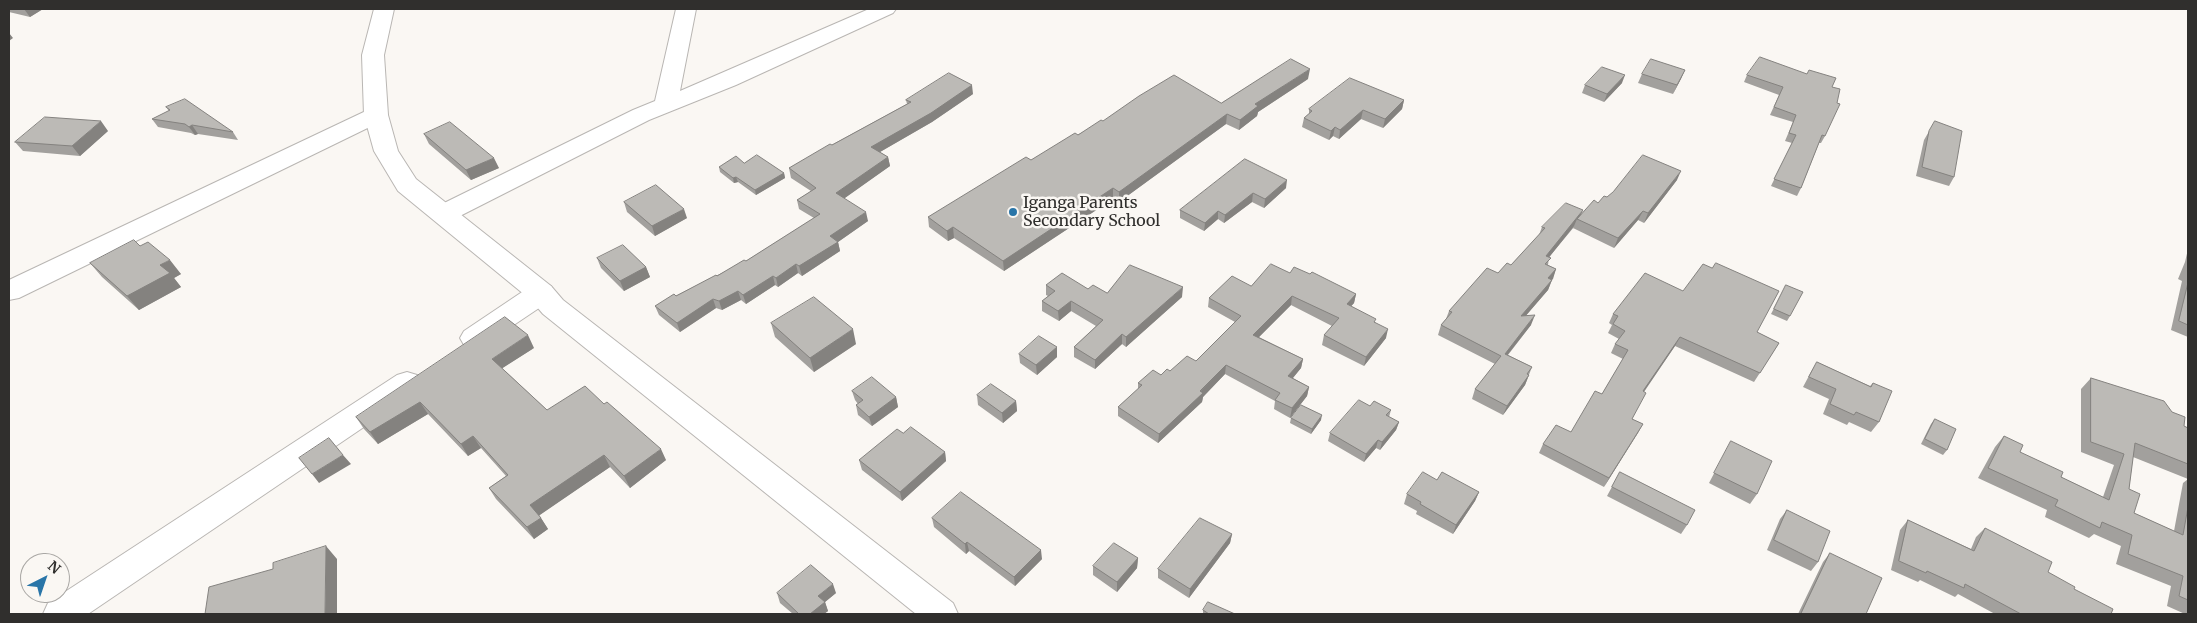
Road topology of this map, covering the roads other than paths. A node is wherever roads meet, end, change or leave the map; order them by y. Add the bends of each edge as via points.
1 (384, 9) edge
2 (686, 9) edge
3 (886, 9) edge
4 (666, 104) junction
5 (376, 115) junction
6 (442, 214) junction
7 (9, 291) edge
8 (541, 293) junction
9 (60, 614) edge
10 (941, 614) edge

1 - 5 street via 373,55
2 - 4 street
3 - 4 street via 728,80
4 - 6 street
5 - 6 street via 386,151 407,185
5 - 7 street
6 - 8 street
8 - 9 street
8 - 10 street via 553,307

